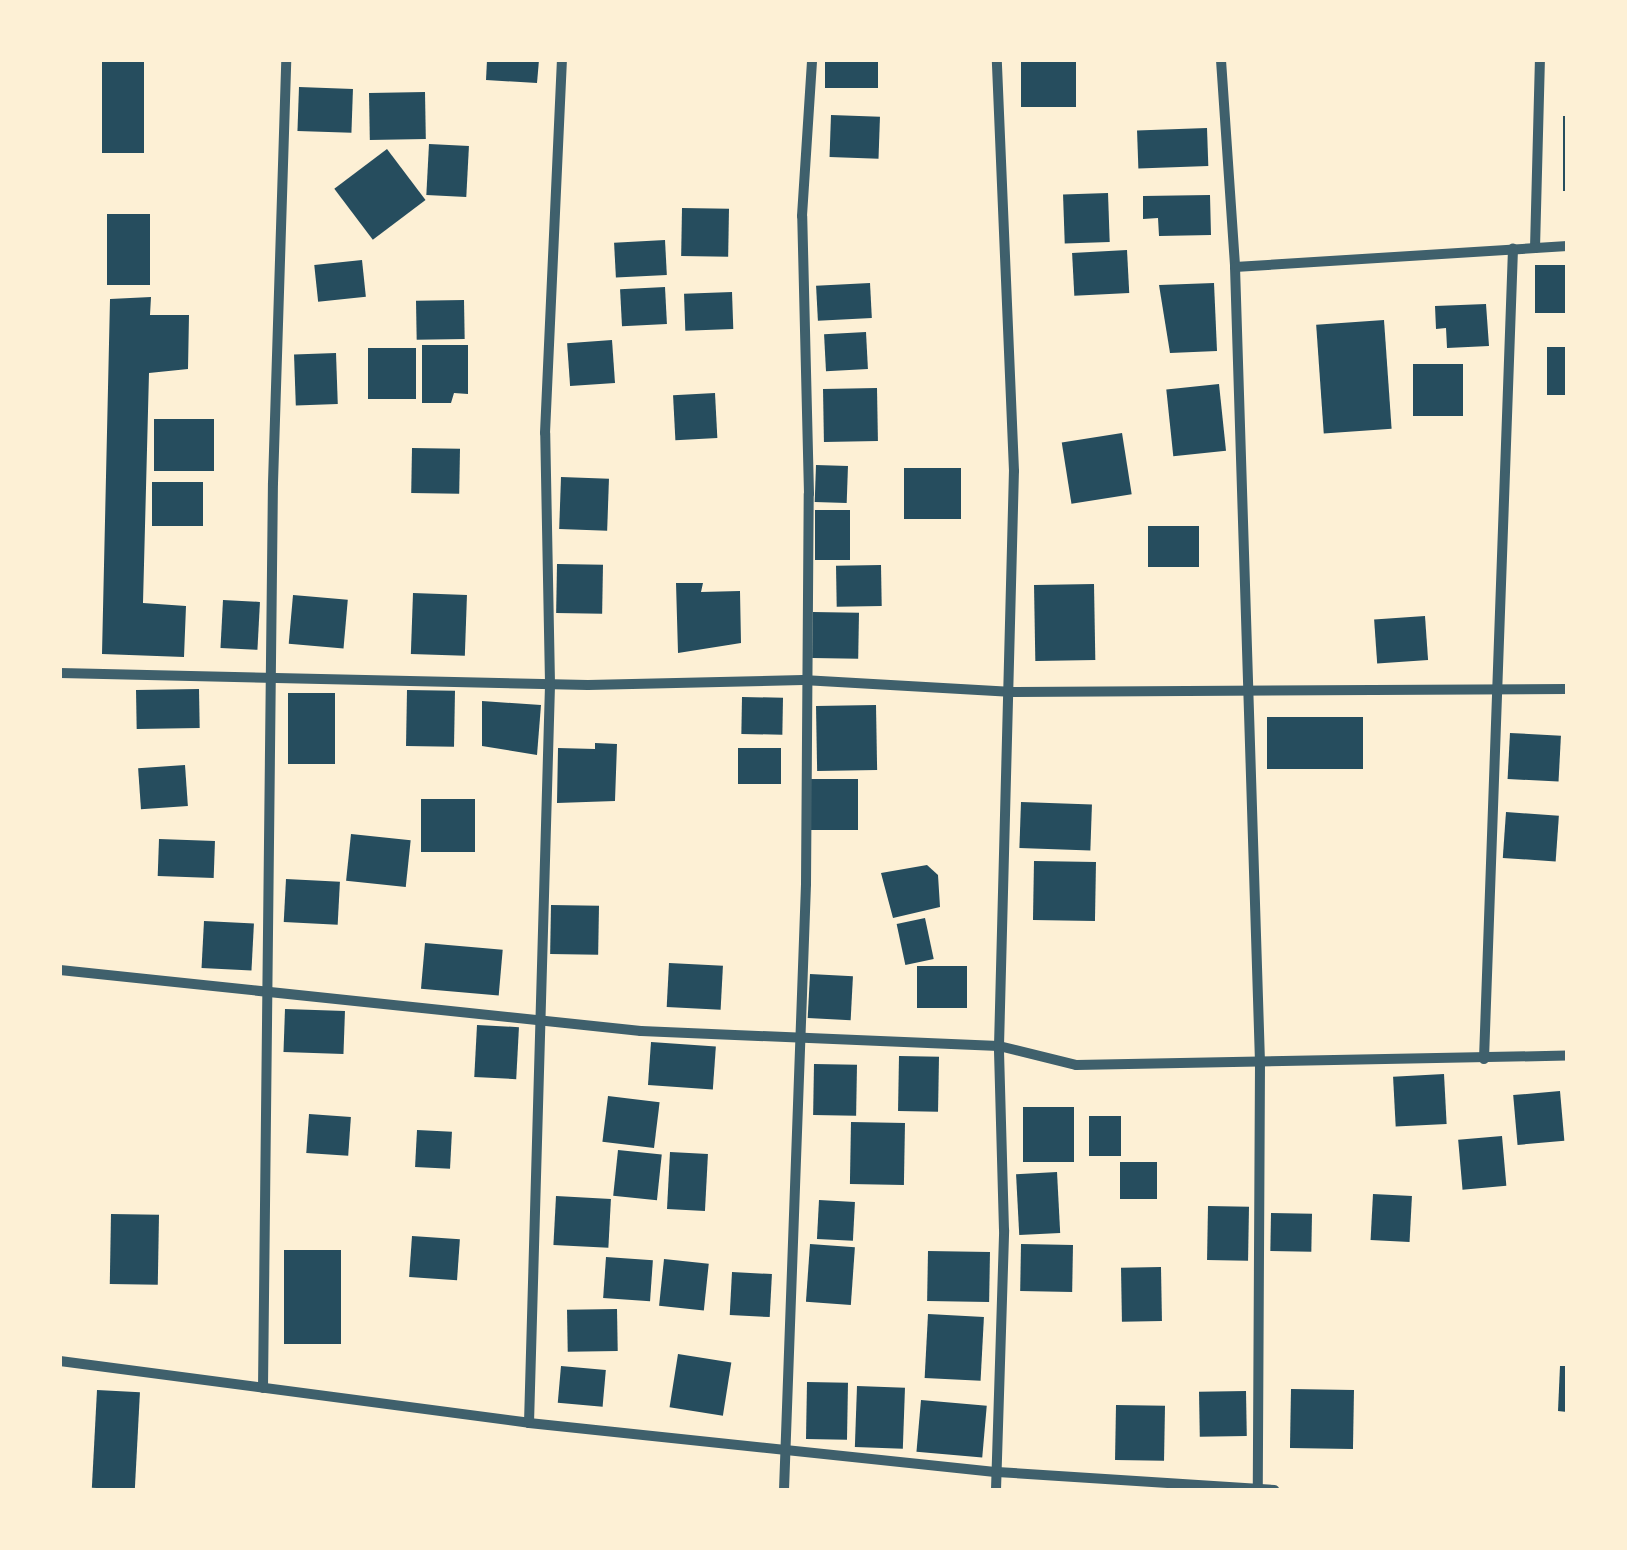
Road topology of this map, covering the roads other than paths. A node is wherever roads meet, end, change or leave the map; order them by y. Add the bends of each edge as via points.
1 (286, 60) edge
2 (562, 60) edge
3 (812, 60) edge
4 (997, 60) edge
5 (1220, 60) edge
6 (1540, 60) edge
7 (1567, 246) edge
8 (1513, 248) junction
9 (1535, 248) junction
10 (1234, 267) junction
11 (60, 673) edge
12 (274, 674) junction
13 (803, 680) junction
14 (550, 683) junction
15 (1249, 686) junction
16 (1493, 688) junction
17 (1567, 689) edge
18 (1008, 692) junction
19 (60, 970) edge
20 (269, 995) junction
21 (540, 1020) junction
22 (796, 1038) junction
23 (998, 1046) junction
24 (1567, 1056) edge
25 (1484, 1059) junction
26 (1260, 1063) junction
27 (60, 1360) edge
28 (263, 1388) junction
29 (530, 1423) junction
30 (787, 1448) junction
31 (998, 1472) junction
32 (1258, 1489) edge
33 (784, 1490) edge
34 (996, 1490) edge
35 (1274, 1490) edge

1 - 12 street via 272,483
2 - 14 street via 545,433
3 - 13 street via 802,216 809,494
4 - 18 street via 1014,471
5 - 10 street
6 - 9 street
7 - 9 street
8 - 9 street
8 - 10 street
8 - 16 street
10 - 15 street
11 - 12 street
12 - 14 street
12 - 20 street
13 - 14 street
13 - 18 street
13 - 22 street via 806,884
14 - 21 street
15 - 16 street
15 - 18 street
15 - 26 street
16 - 17 street
16 - 25 street
18 - 23 street
19 - 20 street
20 - 21 street
20 - 28 street
21 - 22 street
21 - 29 street
22 - 23 street
22 - 30 street
23 - 26 street via 1076,1065
23 - 31 street via 1004,1230
24 - 25 street
25 - 26 street
26 - 32 street
27 - 28 street
28 - 29 street
29 - 30 street
30 - 31 street
30 - 33 street
31 - 32 street
31 - 34 street
32 - 35 street

